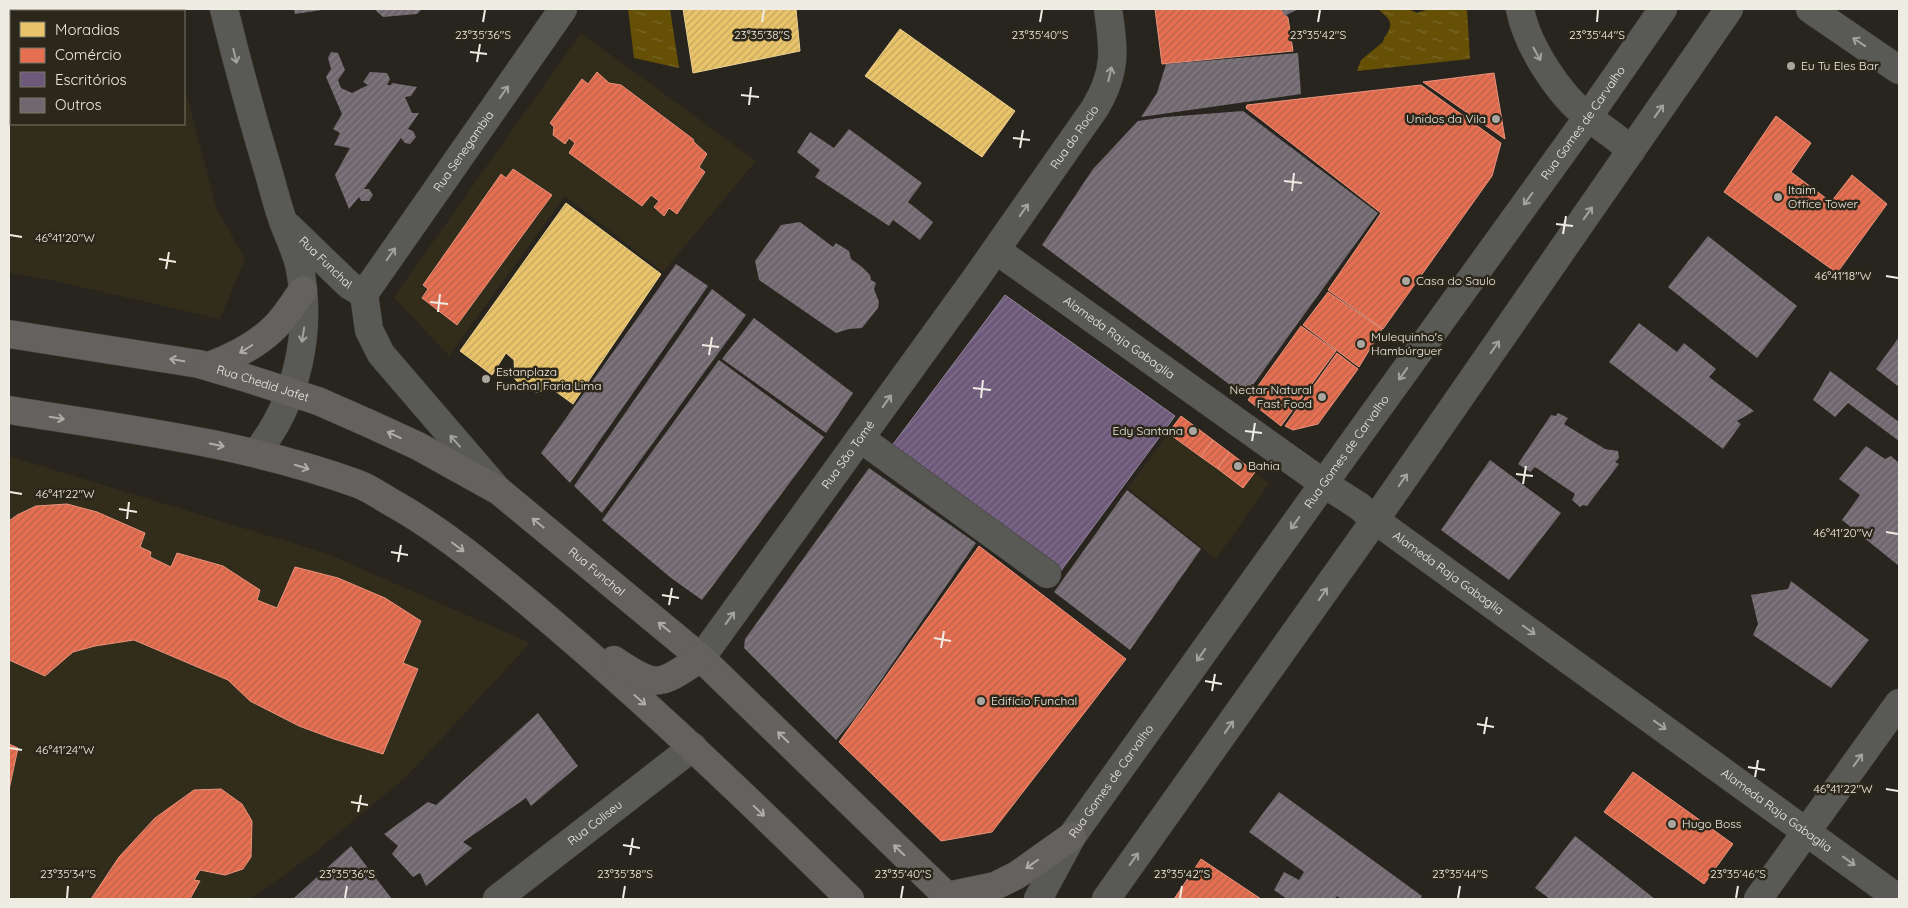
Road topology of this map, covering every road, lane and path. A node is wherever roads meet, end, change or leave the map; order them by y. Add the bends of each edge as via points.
1 (224, 9) edge
2 (563, 9) edge
3 (1108, 9) edge
4 (1520, 9) edge
5 (1663, 9) edge
6 (1729, 9) edge
7 (1810, 9) edge
8 (1899, 70) edge
9 (1588, 117) junction
10 (1631, 151) junction
11 (282, 220) junction
12 (996, 250) junction
13 (303, 290) junction
14 (364, 294) junction
15 (9, 334) edge
16 (209, 366) junction
17 (291, 392) junction
18 (9, 410) edge
19 (860, 438) junction
20 (256, 453) junction
21 (1323, 483) junction
22 (499, 491) junction
23 (1375, 520) junction
24 (1047, 574) dead end
25 (551, 622) junction
26 (701, 658) junction
27 (1899, 703) edge
28 (693, 747) junction
29 (1807, 831) junction
30 (1072, 836) junction
31 (948, 898) edge
32 (497, 899) edge
33 (850, 899) edge
34 (1038, 899) edge
35 (1106, 899) edge
36 (1758, 899) edge
37 (1899, 899) edge

1 -> 11 street, Rua Funchal
14 -> 2 street, Rua Senegambia
12 -> 3 street, Rua do Rocio via 1104,93 1113,56
4 -> 9 street via 1537,54 1567,98
5 - 9 street, Rua Gomes de Carvalho
10 -> 6 street
8 -> 7 street
9 - 10 street
9 -> 21 street, Rua Gomes de Carvalho
23 -> 10 street
11 - 13 street, Rua Funchal via 298,262
11 - 14 street, Rua Funchal via 348,285
19 -> 12 street, Rua São Tomé
12 - 21 street, Alameda Raja Gabaglia
13 -> 16 main road via 276,326 259,341
13 -> 17 street, Rua Funchal via 304,323
22 -> 14 street, Rua Funchal via 381,354 369,330
16 -> 15 main road, Rua Chedid Jafet
16 - 17 main road, Rua Chedid Jafet
17 - 20 street, Rua Funchal via 278,423
22 -> 17 main road, Rua Chedid Jafet via 418,446
18 -> 20 main road
19 - 24 street
26 -> 19 street, Rua São Tomé
20 -> 25 main road via 360,485 419,517
21 - 23 street, Alameda Raja Gabaglia
21 -> 30 street, Rua Gomes de Carvalho
26 -> 22 main road, Rua Funchal
23 -> 29 street, Alameda Raja Gabaglia
35 -> 23 street
25 - 26 main road via 636,675 655,682
25 -> 28 main road
31 -> 26 main road, Rua Funchal
29 -> 27 street
28 - 32 street, Rua Coliseu
28 -> 33 main road
29 - 36 street
29 -> 37 street, Alameda Raja Gabaglia
30 -> 31 main road via 1017,875 995,886
30 - 34 street, Rua Gomes de Carvalho

